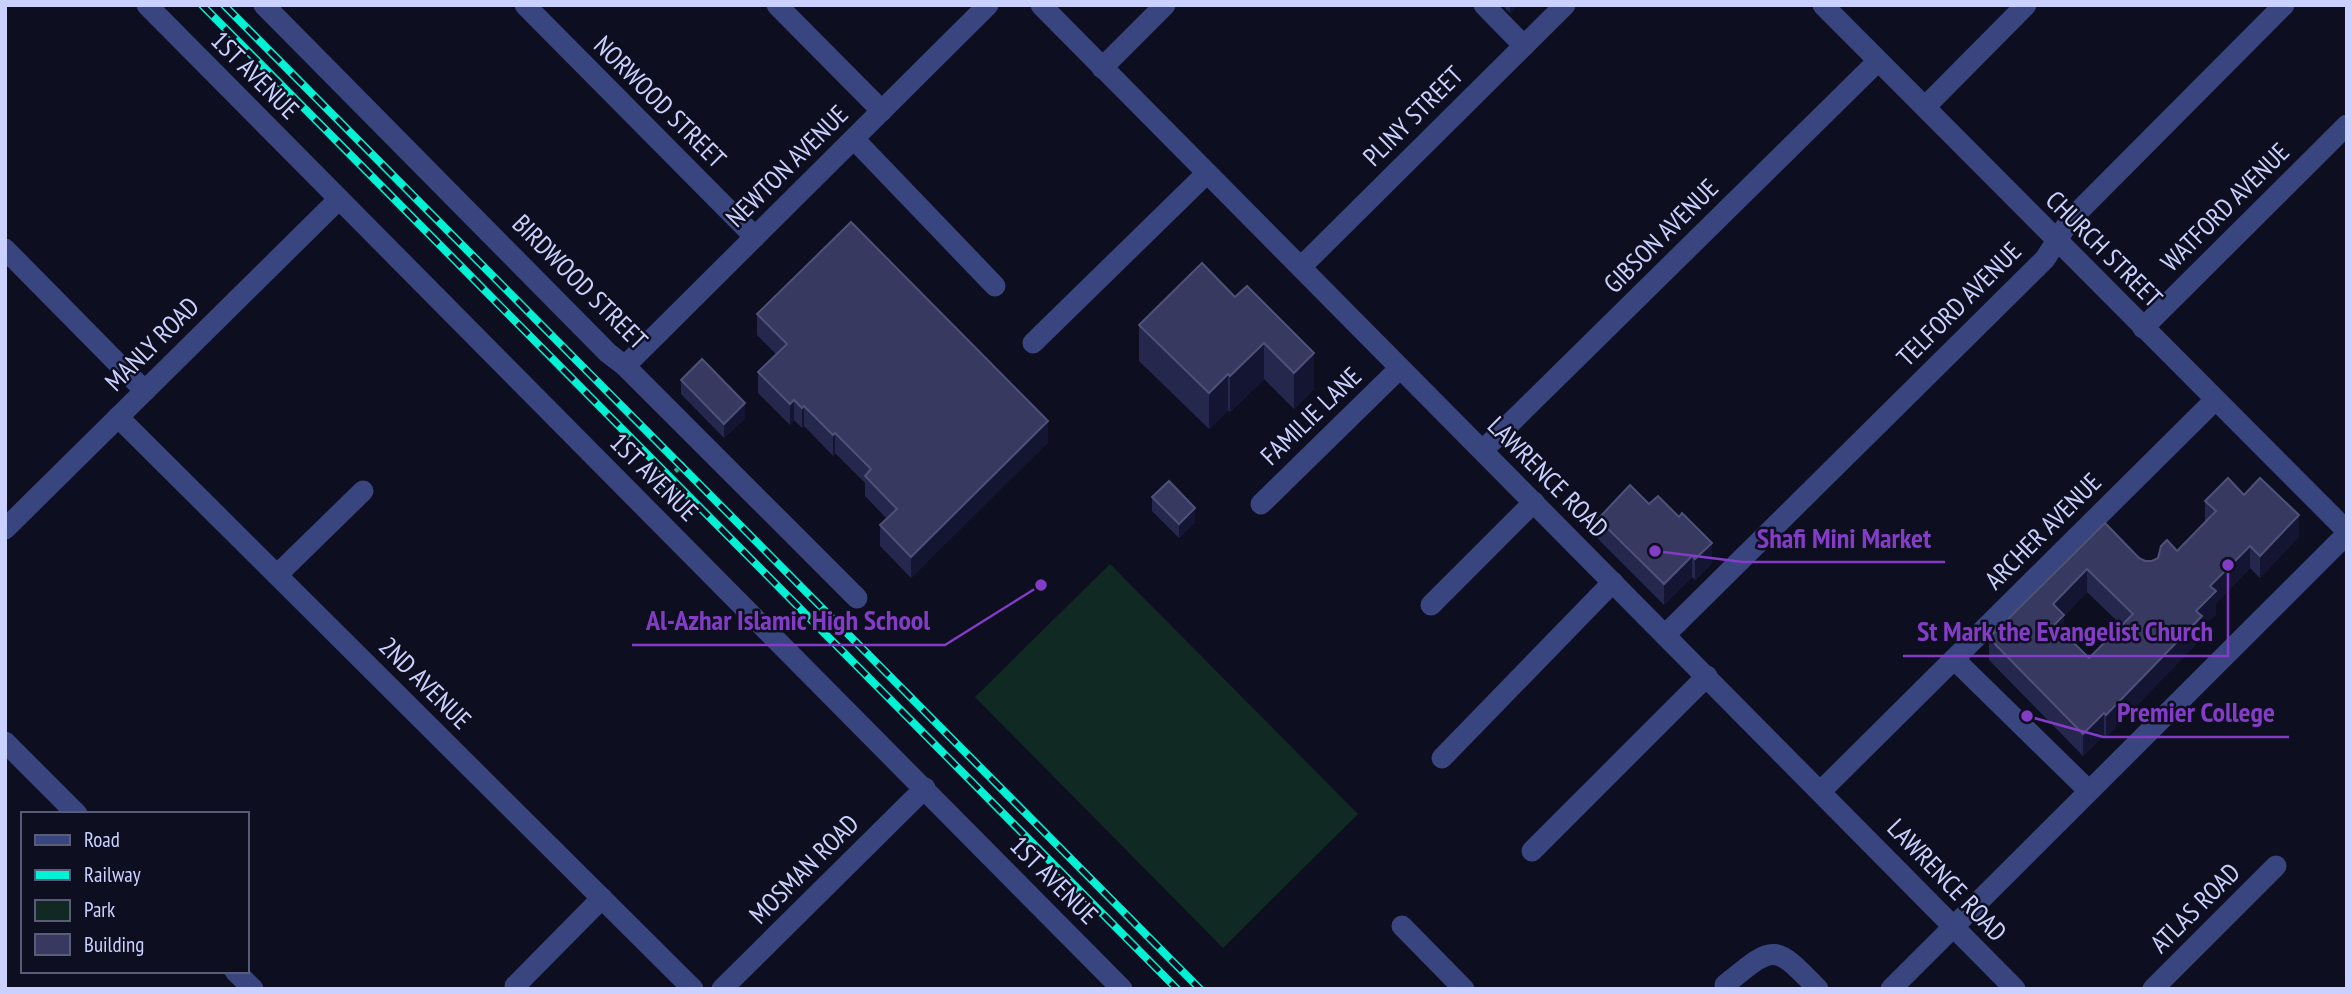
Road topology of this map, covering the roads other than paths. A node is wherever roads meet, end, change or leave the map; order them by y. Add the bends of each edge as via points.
1 (147, 5) edge
2 (264, 5) edge
3 (525, 5) edge
4 (777, 5) edge
5 (988, 5) edge
6 (1041, 5) edge
7 (1165, 5) edge
8 (1484, 5) edge
9 (1565, 5) edge
10 (1823, 5) edge
11 (2026, 5) edge
12 (2284, 5) edge
13 (1524, 46) junction
14 (1878, 61) junction
15 (1102, 68) junction
16 (1925, 107) junction
17 (882, 111) junction
18 (2347, 125) edge
19 (854, 139) junction
20 (1207, 173) junction
21 (339, 199) junction
22 (755, 237) junction
23 (2057, 241) junction
24 (5, 250) edge
25 (1301, 267) junction
26 (995, 286) dead end
27 (2143, 328) junction
28 (1033, 343) dead end
29 (625, 366) junction
30 (1400, 368) junction
31 (145, 391) junction
32 (2216, 400) junction
33 (118, 417) junction
34 (1483, 450) junction
35 (363, 491) dead end
36 (1534, 502) junction
37 (1261, 504) dead end
38 (2097, 518) junction
39 (5, 529) edge
40 (2347, 532) edge
41 (2114, 536) edge
42 (276, 575) junction
43 (1613, 582) junction
44 (857, 598) dead end
45 (1431, 606) dead end
46 (1665, 635) junction
47 (1954, 659) junction
48 (1707, 676) junction
49 (5, 742) edge
50 (1441, 758) dead end
51 (925, 788) junction
52 (1821, 791) junction
53 (2089, 791) junction
54 (75, 812) edge
55 (1532, 851) dead end
56 (2276, 866) dead end
57 (601, 898) junction
58 (1402, 926) dead end
59 (1953, 926) junction
60 (237, 973) edge
61 (1726, 985) dead end
62 (515, 986) dead end
63 (253, 989) edge
64 (693, 989) edge
65 (722, 989) edge
66 (1122, 989) edge
67 (1464, 989) edge
68 (1818, 989) edge
69 (1891, 989) edge
70 (2015, 989) edge
71 (2153, 989) edge

1 - 21 street, 1ST AVENUE
2 - 29 street, BIRDWOOD STREET
3 - 22 street, NORWOOD STREET
4 - 17 street
5 - 17 street, NEWTON AVENUE
6 - 15 street, LAWRENCE ROAD
7 - 15 street
8 - 13 street
9 - 13 street, PLINY STREET
10 - 14 street, CHURCH STREET
11 - 16 street
12 - 23 street, TELFORD AVENUE via 2070,220
13 - 25 street, PLINY STREET
14 - 16 street, CHURCH STREET
14 - 34 street, GIBSON AVENUE
15 - 20 street, LAWRENCE ROAD
16 - 23 street, CHURCH STREET
17 - 19 street, NEWTON AVENUE
18 - 27 street, WATFORD AVENUE
19 - 22 street, NEWTON AVENUE
19 - 26 street
20 - 25 street, LAWRENCE ROAD
20 - 28 street
21 - 31 street, MANLY ROAD
21 - 51 street, 1ST AVENUE
22 - 29 street, NEWTON AVENUE
23 - 27 street, CHURCH STREET
23 - 46 street, TELFORD AVENUE via 2045,259
24 - 31 street
25 - 30 street, LAWRENCE ROAD
27 - 32 street, CHURCH STREET
29 - 44 street, BIRDWOOD STREET
30 - 34 street, LAWRENCE ROAD
30 - 37 street, FAMILIE LANE
31 - 33 street, MANLY ROAD
32 - 38 street, ARCHER AVENUE
32 - 40 street, CHURCH STREET
33 - 39 street, MANLY ROAD
33 - 42 street, 2ND AVENUE
34 - 36 street, LAWRENCE ROAD
35 - 42 street
36 - 43 street, LAWRENCE ROAD
36 - 45 street
38 - 41 street
38 - 47 street, ARCHER AVENUE
40 - 53 street
42 - 57 street, 2ND AVENUE
43 - 46 street, LAWRENCE ROAD
43 - 50 street
46 - 48 street, LAWRENCE ROAD
47 - 52 street, ARCHER AVENUE
47 - 53 street
48 - 52 street, LAWRENCE ROAD
48 - 55 street
49 - 54 street
51 - 65 street, MOSMAN ROAD
51 - 66 street, 1ST AVENUE
52 - 59 street, LAWRENCE ROAD
53 - 59 street
56 - 71 street, ATLAS ROAD
57 - 62 street
57 - 64 street, 2ND AVENUE
58 - 67 street
59 - 69 street
59 - 70 street, LAWRENCE ROAD
60 - 63 street
61 - 68 street via 1761,955 1773,953 1784,957

